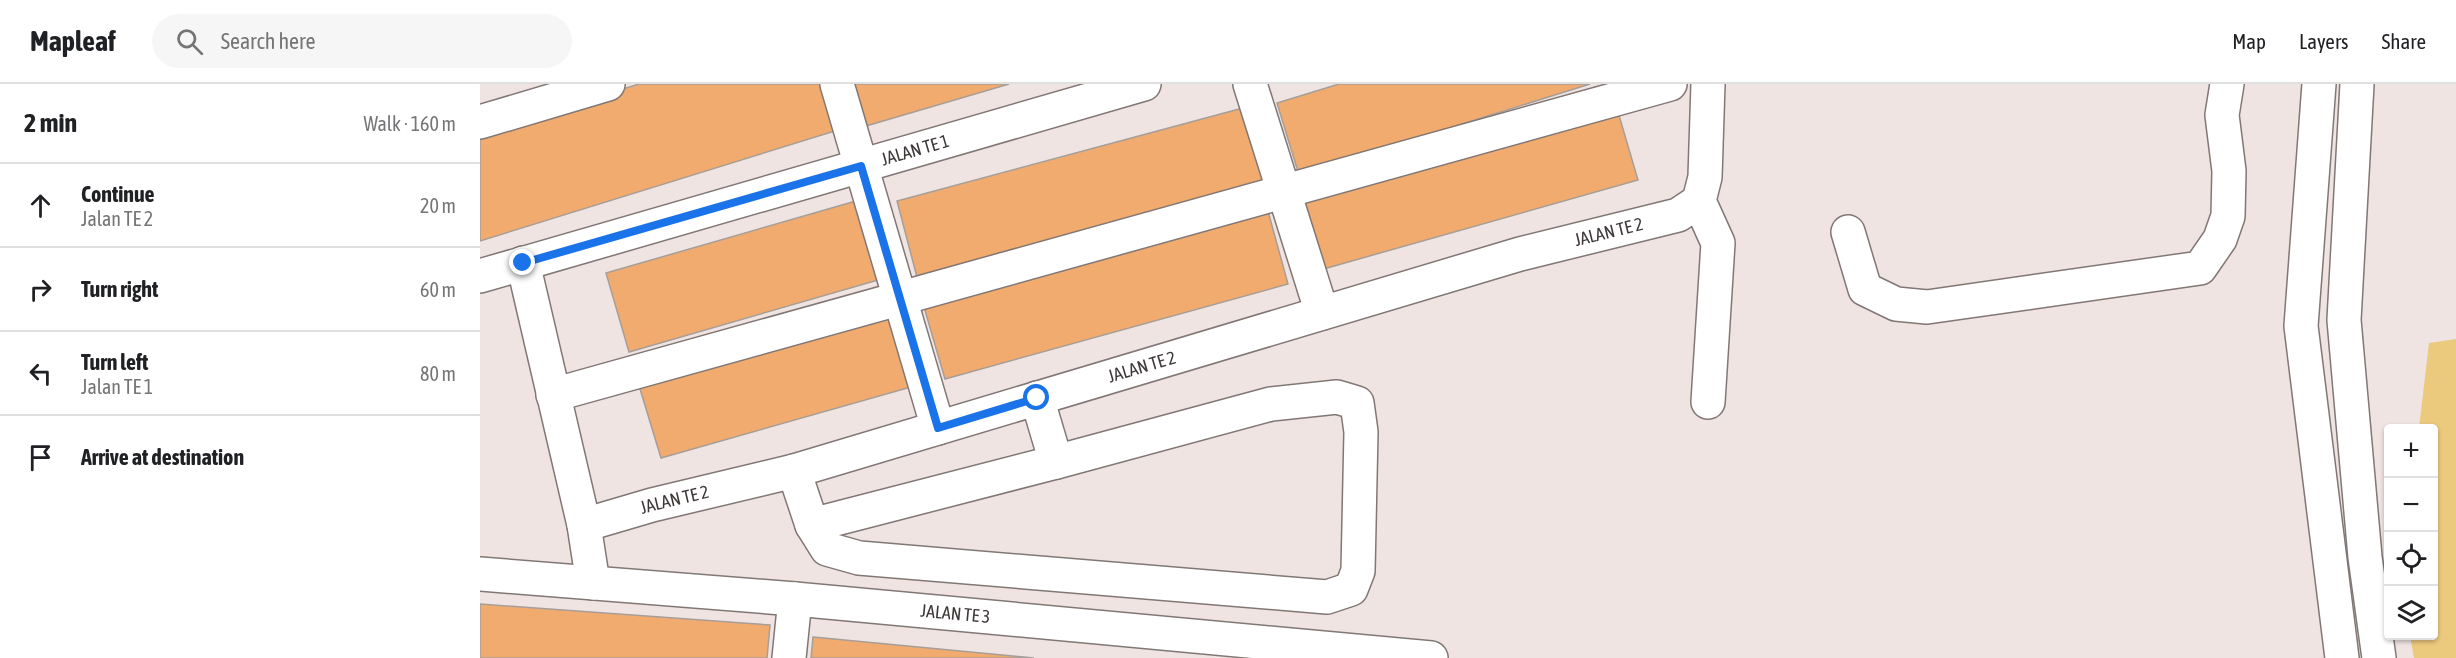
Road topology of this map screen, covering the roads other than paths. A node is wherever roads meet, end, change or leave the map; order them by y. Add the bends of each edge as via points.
1 (608, 84) edge
2 (837, 84) edge
3 (1144, 84) edge
4 (1250, 84) edge
5 (1670, 84) edge
6 (1708, 84) edge
7 (2227, 84) edge
8 (2319, 84) edge
9 (2357, 84) edge
10 (480, 122) edge
11 (861, 166) junction
12 (1284, 192) junction
13 (1700, 201) junction
14 (1848, 232) dead end
15 (523, 263) junction
16 (480, 276) edge
17 (899, 298) junction
18 (1322, 313) junction
19 (554, 395) junction
20 (1037, 398) junction
21 (1708, 402) dead end
22 (938, 428) junction
23 (1056, 462) junction
24 (794, 471) junction
25 (584, 525) junction
26 (812, 525) junction
27 (480, 574) edge
28 (593, 583) junction
29 (795, 599) junction
30 (1220, 648) edge
31 (789, 658) edge
32 (1431, 658) edge
33 (2342, 658) edge
34 (2379, 658) edge

1 - 10 street
2 - 11 street
3 - 11 street, JALAN TE 1
4 - 12 street
5 - 12 street
6 - 13 street via 1705,177
7 - 14 street via 2222,115 2229,171 2228,216 2220,239 2200,268 1927,307 1896,304 1865,289
8 - 33 street via 2301,326
9 - 34 street via 2344,320 2365,557
11 - 15 street, JALAN TE 1
11 - 17 street
12 - 17 street
12 - 18 street
13 - 18 street, JALAN TE 2 via 1678,214 1520,254
13 - 21 street via 1718,243
15 - 16 street, JALAN TE 1
15 - 19 street
17 - 19 street
17 - 22 street
18 - 20 street, JALAN TE 2
19 - 25 street
20 - 22 street, JALAN TE 2
20 - 23 street
22 - 24 street, JALAN TE 2
23 - 26 street
23 - 26 street via 1271,404 1336,396 1357,403 1361,432 1358,571 1351,589 1327,597 859,558 827,549
24 - 25 street, JALAN TE 2
24 - 26 street
25 - 28 street
27 - 28 street, JALAN TE 3
28 - 29 street, JALAN TE 3
29 - 30 street, JALAN TE 3
29 - 31 street
30 - 32 street, JALAN TE 3

